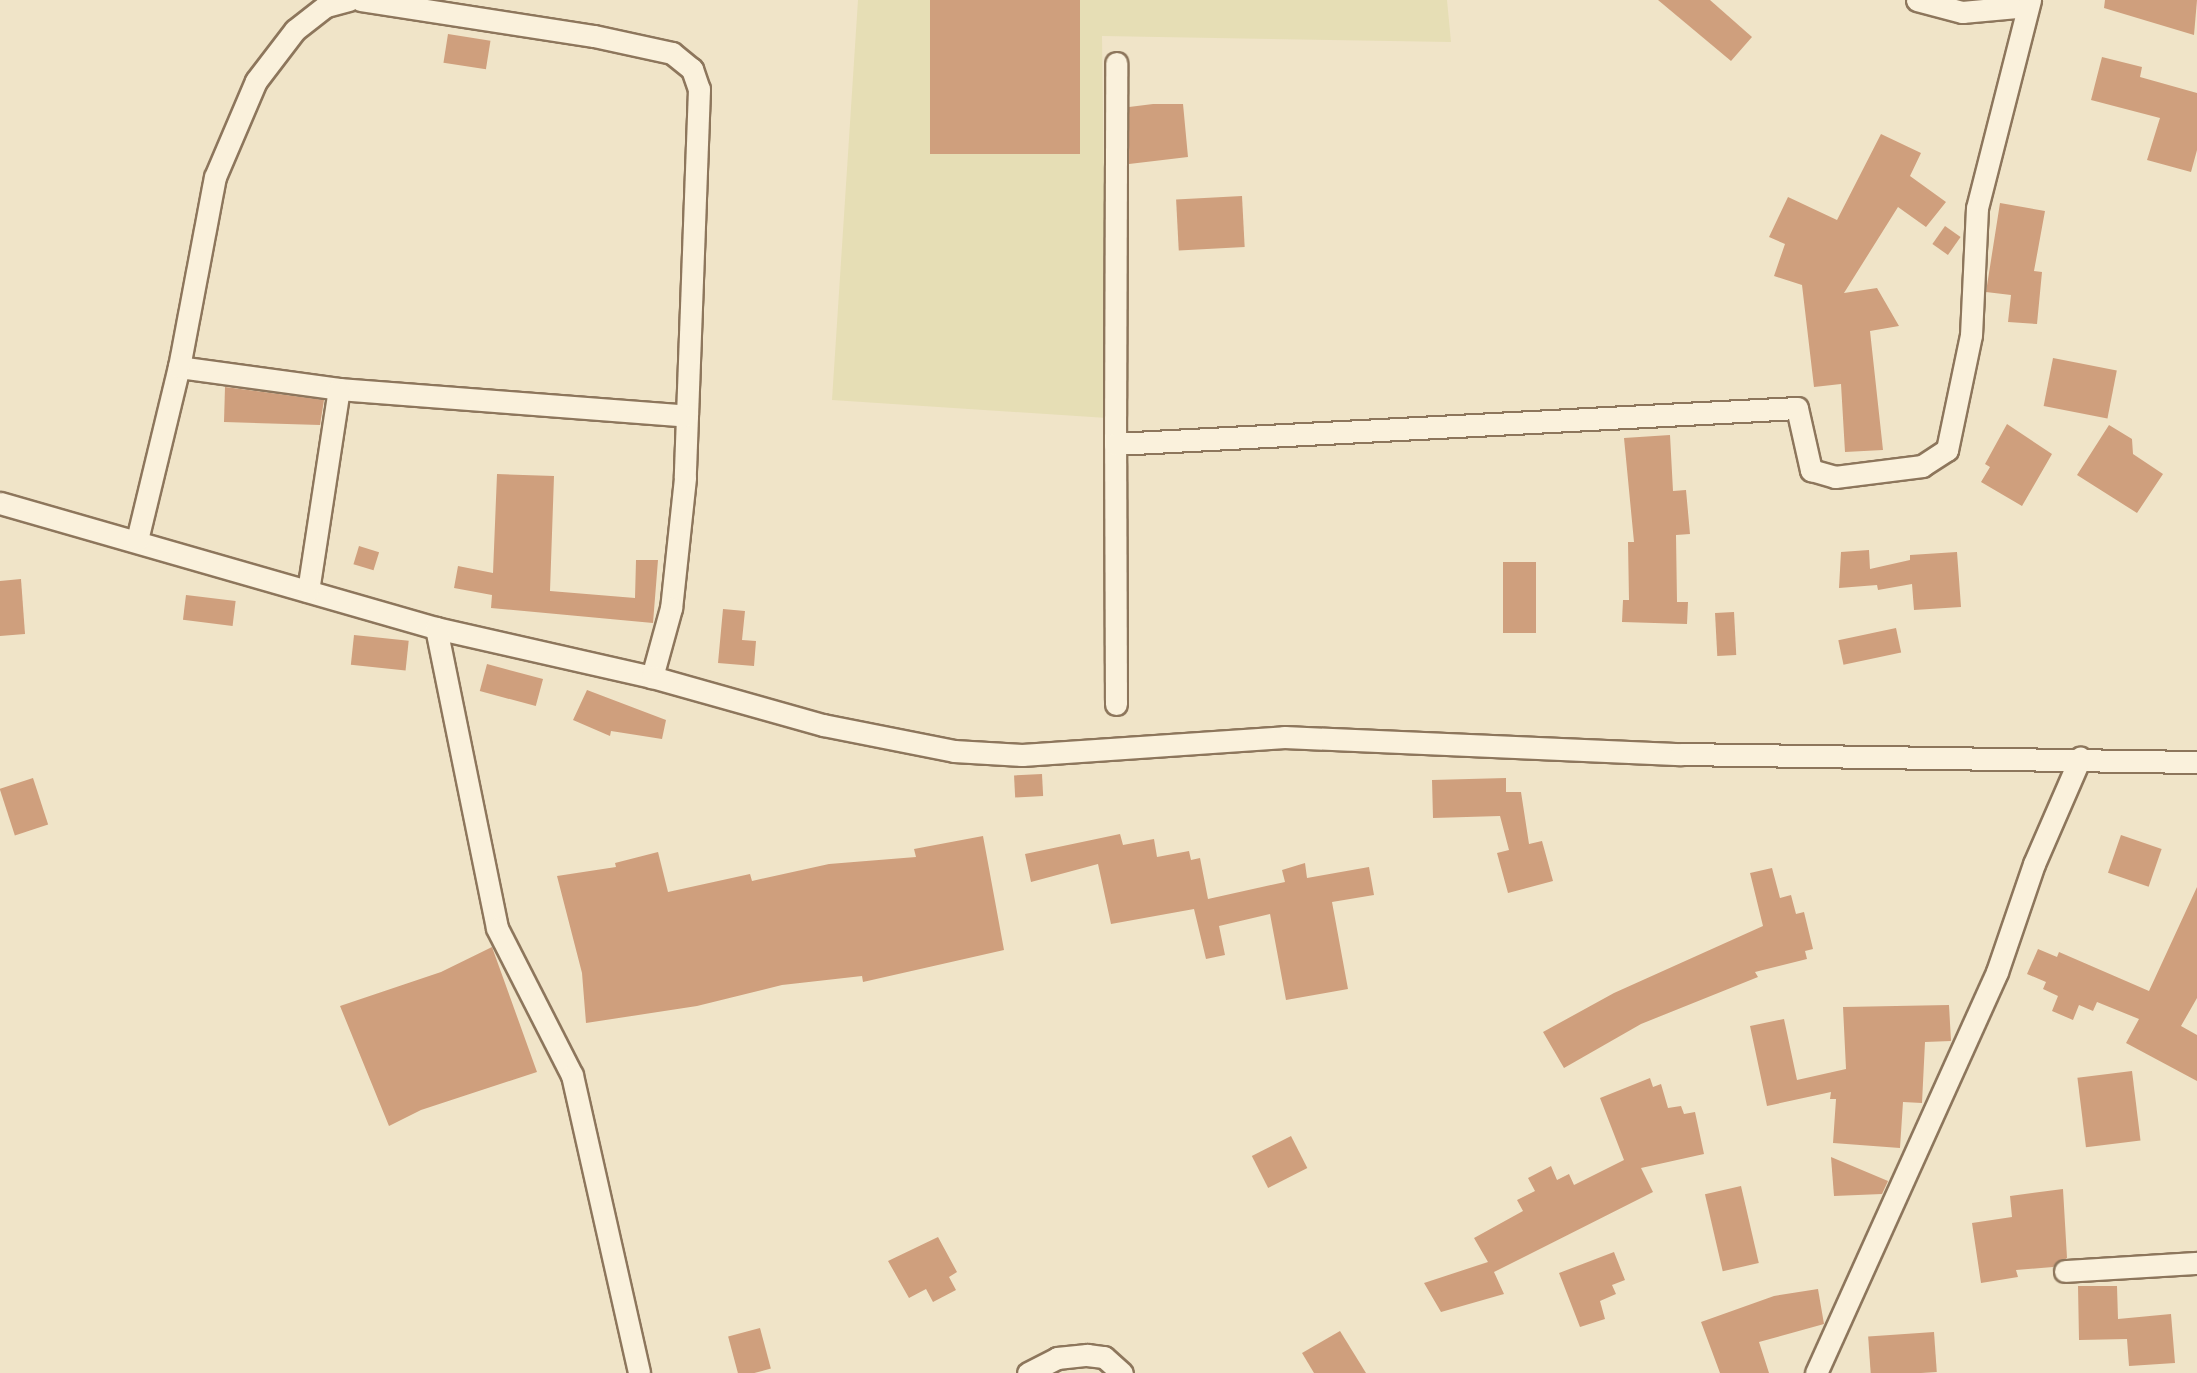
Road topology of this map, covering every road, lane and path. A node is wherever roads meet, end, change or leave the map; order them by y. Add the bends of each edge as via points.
1 (349, 0) edge
2 (361, 0) edge
3 (1917, 0) edge
4 (2029, 3) edge
5 (1116, 63) dead end
6 (178, 367) junction
7 (339, 389) junction
8 (687, 416) junction
9 (1115, 444) junction
10 (0, 503) edge
11 (136, 540) junction
12 (308, 591) junction
13 (436, 628) junction
14 (652, 677) junction
15 (1116, 704) dead end
16 (2080, 758) junction
17 (2197, 762) edge
18 (2197, 1263) edge
19 (2065, 1271) dead end
20 (639, 1373) edge
21 (1028, 1373) edge
22 (1122, 1373) edge
23 (1816, 1373) edge

1 - 6 street via 326,6 295,30 256,81 215,177
2 - 8 street via 594,36 672,53 692,69 699,89
3 - 4 street via 1962,12
4 - 9 street via 1978,208 1971,335 1948,450 1922,466 1835,477 1811,470 1797,408
5 - 9 street
6 - 7 street
6 - 11 street
7 - 8 street
7 - 12 street
8 - 14 street via 671,608
9 - 15 street
10 - 11 street
11 - 12 street
12 - 13 street
13 - 14 street
13 - 20 street via 497,928 572,1075
14 - 16 street via 823,725 954,751 1022,755 1284,737 1681,754
16 - 17 street
16 - 23 street via 2034,864 1997,972
18 - 19 street
21 - 22 street via 1057,1358 1087,1355 1104,1357

